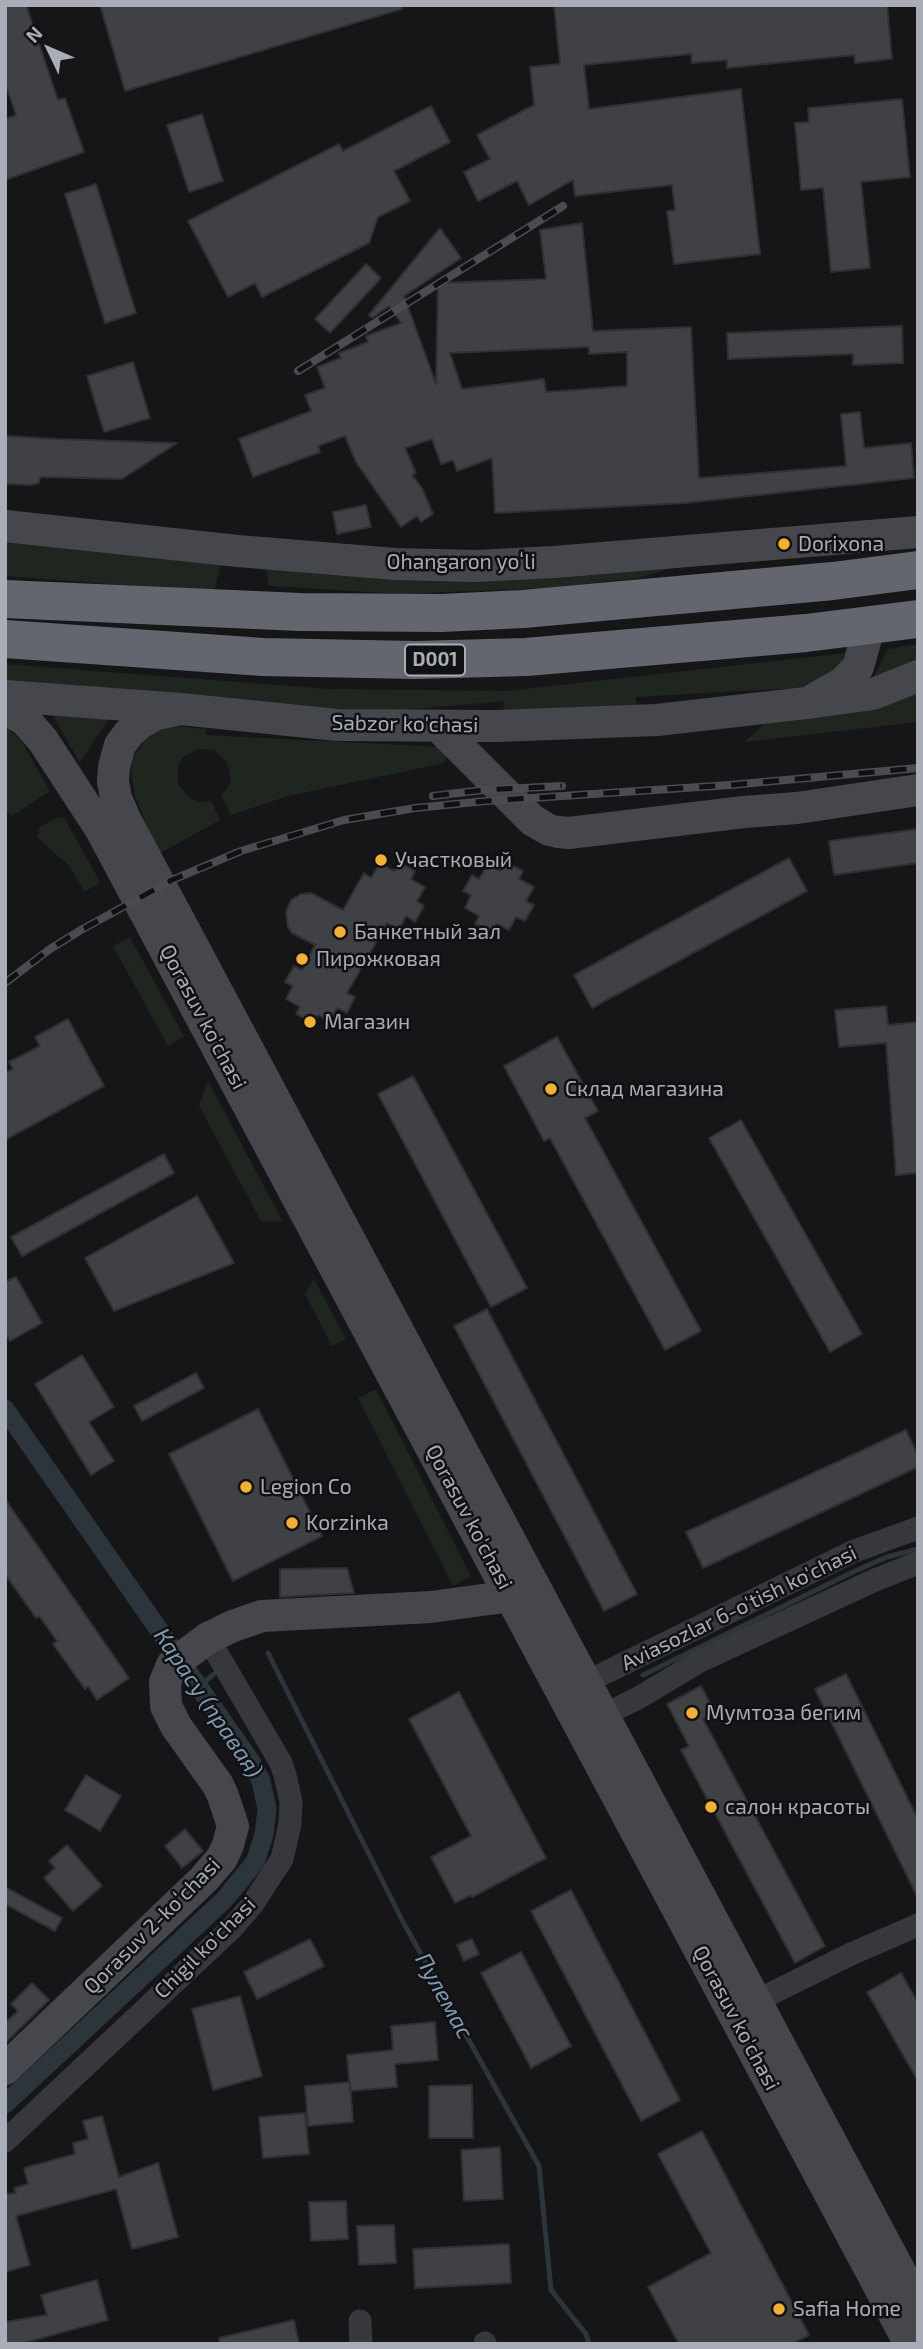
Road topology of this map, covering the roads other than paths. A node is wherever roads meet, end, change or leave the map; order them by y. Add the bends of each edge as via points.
1 (5, 526) edge
2 (918, 532) edge
3 (918, 570) edge
4 (833, 581) junction
5 (5, 599) edge
6 (918, 619) edge
7 (863, 626) junction
8 (5, 639) edge
9 (918, 676) edge
10 (5, 696) edge
11 (806, 703) junction
12 (5, 709) edge
13 (181, 709) junction
14 (439, 727) junction
15 (918, 790) edge
16 (918, 1528) edge
17 (918, 1563) edge
18 (511, 1596) junction
19 (191, 1651) junction
20 (574, 1688) junction
21 (592, 1721) junction
22 (918, 1925) edge
23 (756, 2001) junction
24 (5, 2069) edge
25 (5, 2141) edge
26 (918, 2305) edge
27 (360, 2321) dead end
28 (361, 2344) edge
29 (910, 2344) edge

1 - 2 main road, Ohangaron yoʻli via 238,551 475,566
3 - 4 highway, D001
4 - 5 highway, D001 via 428,613
4 - 7 highway via 852,603
6 - 7 highway, D001
7 - 8 highway, D001 via 526,657 415,660 263,657
7 - 11 main road via 865,642 858,667 843,683
9 - 11 main road, Sabzor ko'chasi via 873,694
10 - 13 main road, Sabzor ko'chasi
11 - 14 main road, Sabzor ko'chasi via 657,720
12 - 18 main road, Qorasuv ko'chasi via 38,733 100,828
13 - 14 main road, Sabzor ko'chasi via 337,725
13 - 20 main road, Qorasuv ko'chasi via 154,715 120,745 113,774 120,807
14 - 15 main road via 532,820 558,832 797,808
16 - 20 street, Aviasozlar 6-o'tish ko'chasi via 852,1552
17 - 21 street, Aviasozlar 6-o'tish ko'chasi via 700,1661
18 - 19 main road via 431,1607 262,1616 233,1626
18 - 20 main road, Qorasuv ko'chasi
19 - 24 main road, Qorasuv 2-koʻchasi via 165,1682 166,1706 223,1796 233,1826 228,1845 204,1879
19 - 25 street, Chigil ko'chasi via 281,1763 290,1802 282,1859 232,1928
20 - 21 main road, Qorasuv ko'chasi
21 - 23 main road, Qorasuv ko'chasi
21 - 29 main road, Qorasuv ko'chasi
22 - 23 street
23 - 26 main road, Qorasuv ko'chasi
27 - 28 street

